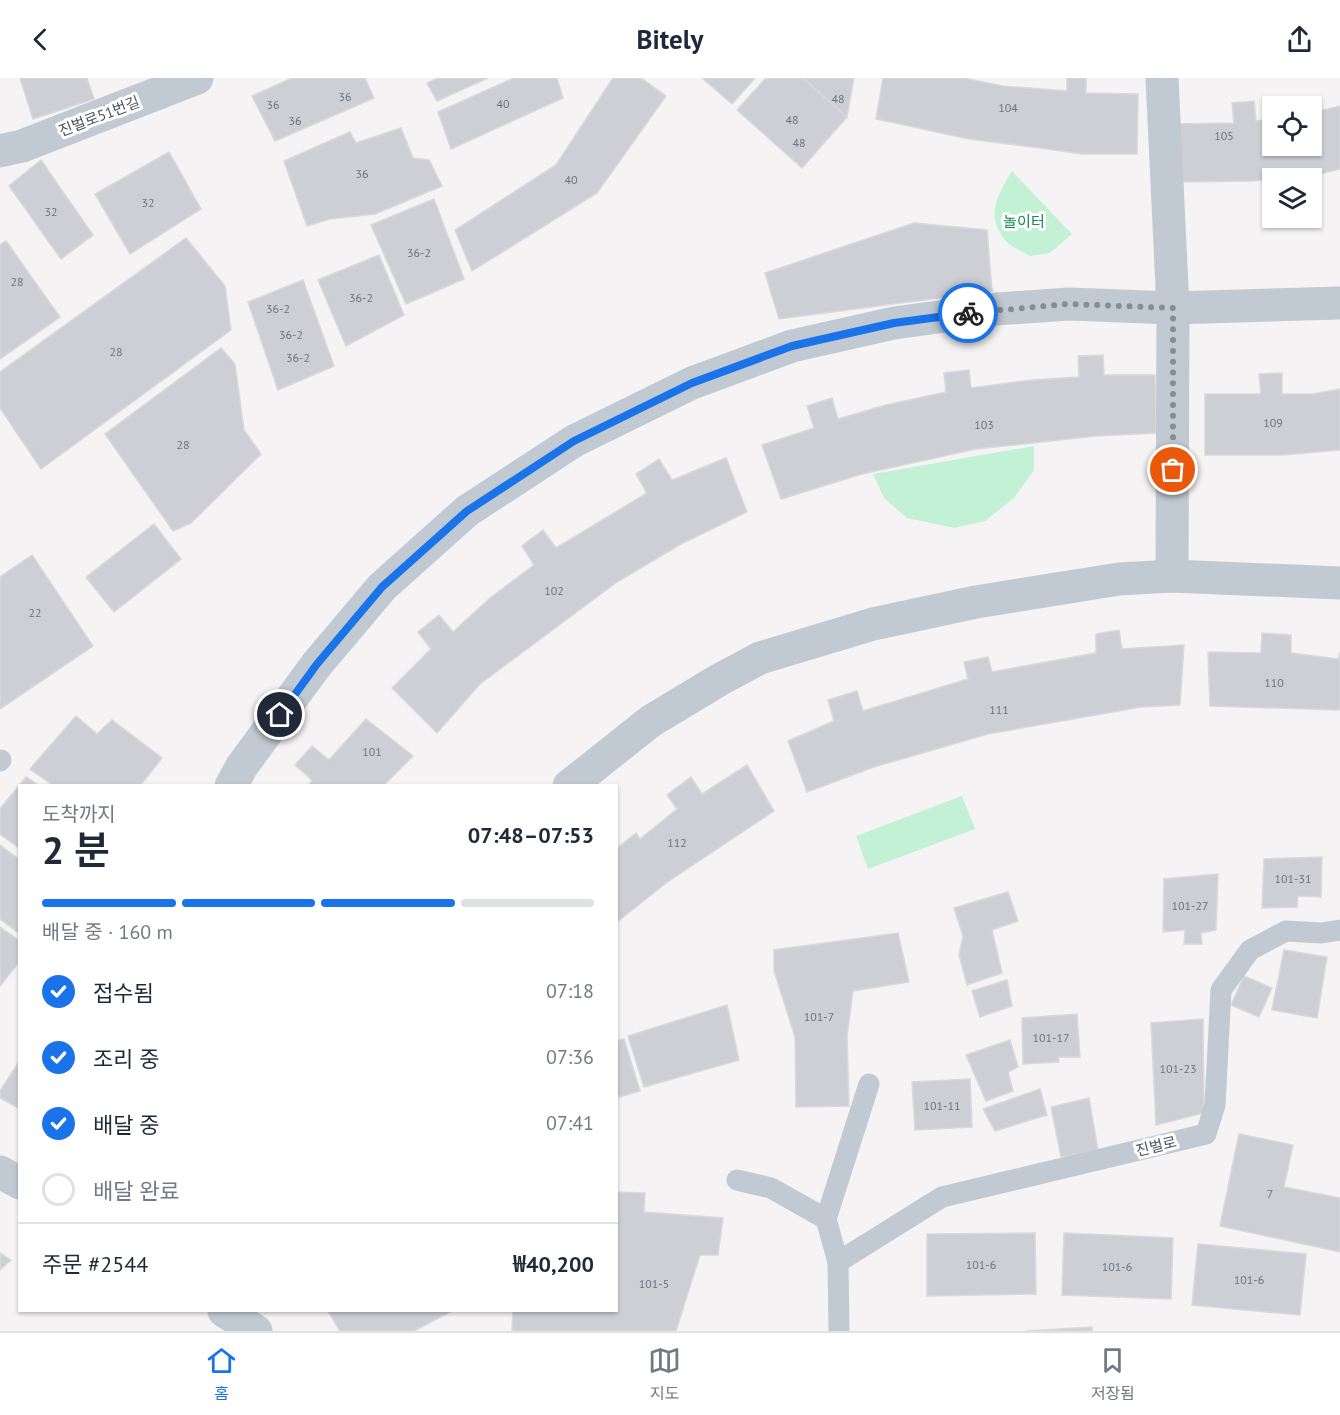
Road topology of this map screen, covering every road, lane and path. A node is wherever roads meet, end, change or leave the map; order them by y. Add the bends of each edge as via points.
1 (197, 78) edge
2 (1162, 78) edge
3 (0, 151) edge
4 (1340, 303) edge
5 (1173, 308) junction
6 (1172, 576) junction
7 (1340, 583) edge
8 (232, 784) edge
9 (572, 784) edge
10 (1340, 930) edge
11 (869, 1084) dead end
12 (0, 1172) edge
13 (737, 1180) dead end
14 (18, 1182) edge
15 (826, 1219) junction
16 (838, 1262) junction
17 (226, 1312) edge
18 (256, 1331) edge
19 (839, 1331) edge

1 - 3 street, 진벌로51번길
2 - 5 street via 1177,234
4 - 5 street
5 - 6 street via 1177,493
5 - 8 street via 1069,304 894,323 792,346 692,383 574,441 467,511 382,587 317,664
6 - 7 street
6 - 9 street via 1119,579 976,602 873,624 760,658 651,721
10 - 16 lane, 진벌로 via 1286,931 1250,950 1221,990 1215,1105 1206,1134 942,1197
11 - 15 lane
12 - 14 street
13 - 15 lane via 771,1188
15 - 16 lane
16 - 19 lane
17 - 18 street

